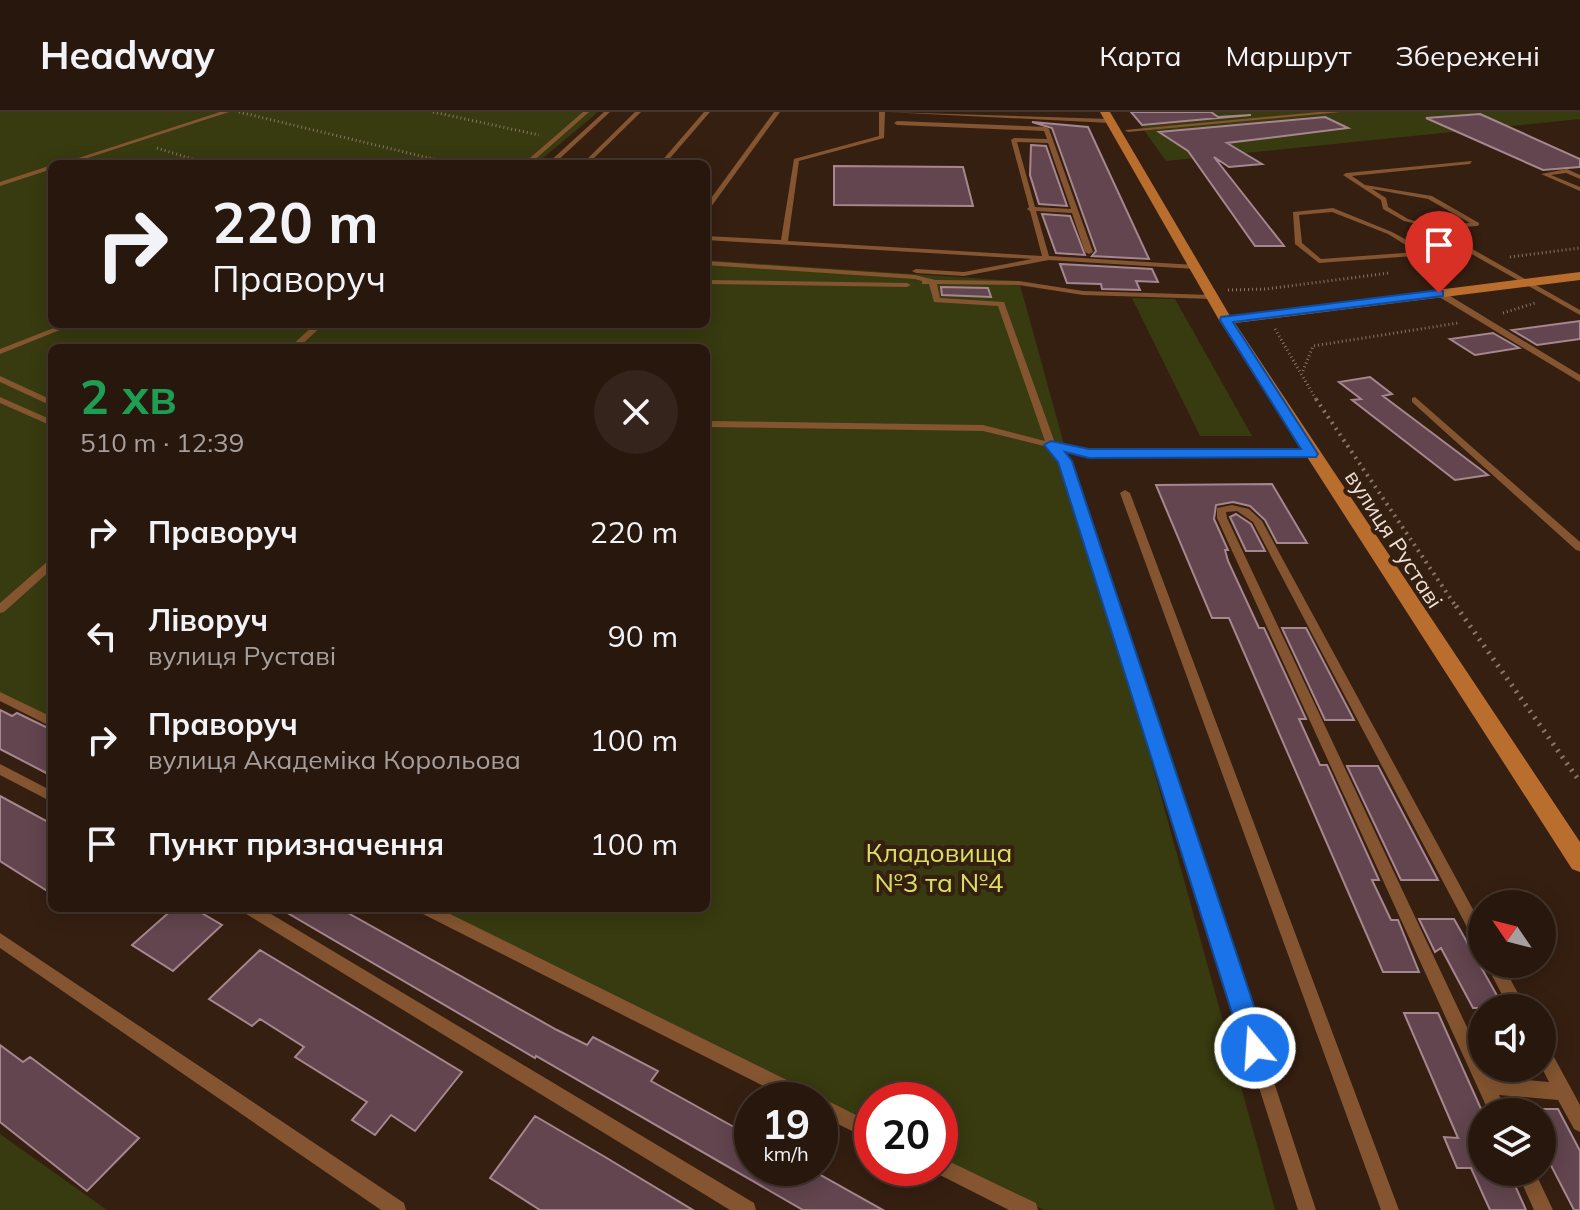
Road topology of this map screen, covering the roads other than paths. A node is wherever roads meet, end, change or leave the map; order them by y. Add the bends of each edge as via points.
1 (226, 112) edge
2 (586, 112) edge
3 (607, 112) edge
4 (638, 112) edge
5 (707, 112) edge
6 (777, 112) edge
7 (882, 112) edge
8 (890, 112) edge
9 (1338, 112) edge
10 (1108, 117) edge
11 (897, 123) dead end
12 (1128, 130) dead end
13 (1049, 141) junction
14 (76, 160) edge
15 (530, 160) edge
16 (554, 160) edge
17 (589, 160) edge
18 (665, 160) edge
19 (1470, 162) dead end
20 (48, 168) edge
21 (1580, 177) edge
22 (0, 184) edge
23 (1361, 185) junction
24 (1580, 189) edge
25 (710, 204) edge
26 (1030, 209) junction
27 (1073, 211) junction
28 (1429, 228) junction
29 (710, 238) edge
30 (784, 242) junction
31 (1469, 250) junction
32 (1089, 252) dead end
33 (1425, 253) junction
34 (710, 257) edge
35 (1046, 259) junction
36 (710, 263) edge
37 (1195, 267) junction
38 (1580, 276) edge
39 (932, 281) junction
40 (710, 282) edge
41 (1526, 283) junction
42 (1439, 293) junction
43 (1220, 294) junction
44 (1580, 313) edge
45 (1226, 320) junction
46 (61, 328) edge
47 (316, 328) edge
48 (298, 344) edge
49 (0, 352) edge
50 (0, 379) edge
51 (1580, 379) edge
52 (0, 400) edge
53 (1415, 400) dead end
54 (48, 401) edge
55 (48, 421) edge
56 (710, 424) edge
57 (1051, 445) junction
58 (1311, 454) junction
59 (1125, 493) dead end
60 (1580, 548) edge
61 (48, 567) edge
62 (0, 609) edge
63 (0, 696) edge
64 (48, 720) edge
65 (0, 769) edge
66 (48, 795) edge
67 (1580, 862) edge
68 (255, 912) edge
69 (432, 912) edge
70 (1468, 915) edge
71 (0, 940) edge
72 (1556, 1077) edge
73 (773, 1082) edge
74 (1485, 1085) junction
75 (1564, 1092) junction
76 (1491, 1098) edge
77 (1580, 1123) edge
78 (958, 1175) edge
79 (1533, 1186) edge
80 (397, 1210) edge
81 (747, 1210) edge
82 (1029, 1210) edge
83 (1307, 1210) edge
84 (1390, 1210) edge
85 (1544, 1210) edge

1 - 14 lane
2 - 15 lane
3 - 16 lane
4 - 17 lane
5 - 18 lane
6 - 25 lane
7 - 30 lane via 882,137 796,160
8 - 10 lane
9 - 12 lane
10 - 37 main road, вулиця Руставі
11 - 13 lane via 1046,129
13 - 26 lane via 1014,140
13 - 27 lane
19 - 23 lane via 1346,175
20 - 22 lane
21 - 24 lane via 1567,171 1544,174
23 - 28 lane via 1384,199 1385,208
23 - 28 lane via 1430,197 1477,224
26 - 27 lane
26 - 35 lane
27 - 32 lane
28 - 31 lane
29 - 30 lane
30 - 35 lane
31 - 33 lane
31 - 41 lane
33 - 33 lane via 1319,261 1299,244 1295,213 1333,210
34 - 35 lane via 964,274
35 - 37 lane
36 - 39 lane
37 - 43 main road, вулиця Руставі
38 - 41 main road
39 - 40 lane
39 - 43 lane via 1019,283 1083,293
39 - 57 lane via 937,300 1001,304
41 - 42 main road
41 - 44 lane
42 - 45 main road
42 - 51 lane
43 - 45 main road, вулиця Руставі
45 - 58 main road, вулиця Руставі
46 - 49 lane
47 - 48 lane
50 - 54 lane
52 - 55 lane
53 - 60 lane
56 - 57 lane via 983,428
57 - 58 lane via 1089,453
57 - 83 lane via 1065,461
58 - 67 main road, вулиця Руставі
59 - 84 lane
61 - 62 lane
63 - 64 lane
65 - 66 lane
68 - 81 lane
69 - 73 lane
70 - 74 lane via 1257,521 1246,509 1221,510
71 - 80 lane
72 - 75 lane
74 - 75 lane
74 - 76 lane
75 - 77 lane
78 - 82 lane
79 - 85 lane

